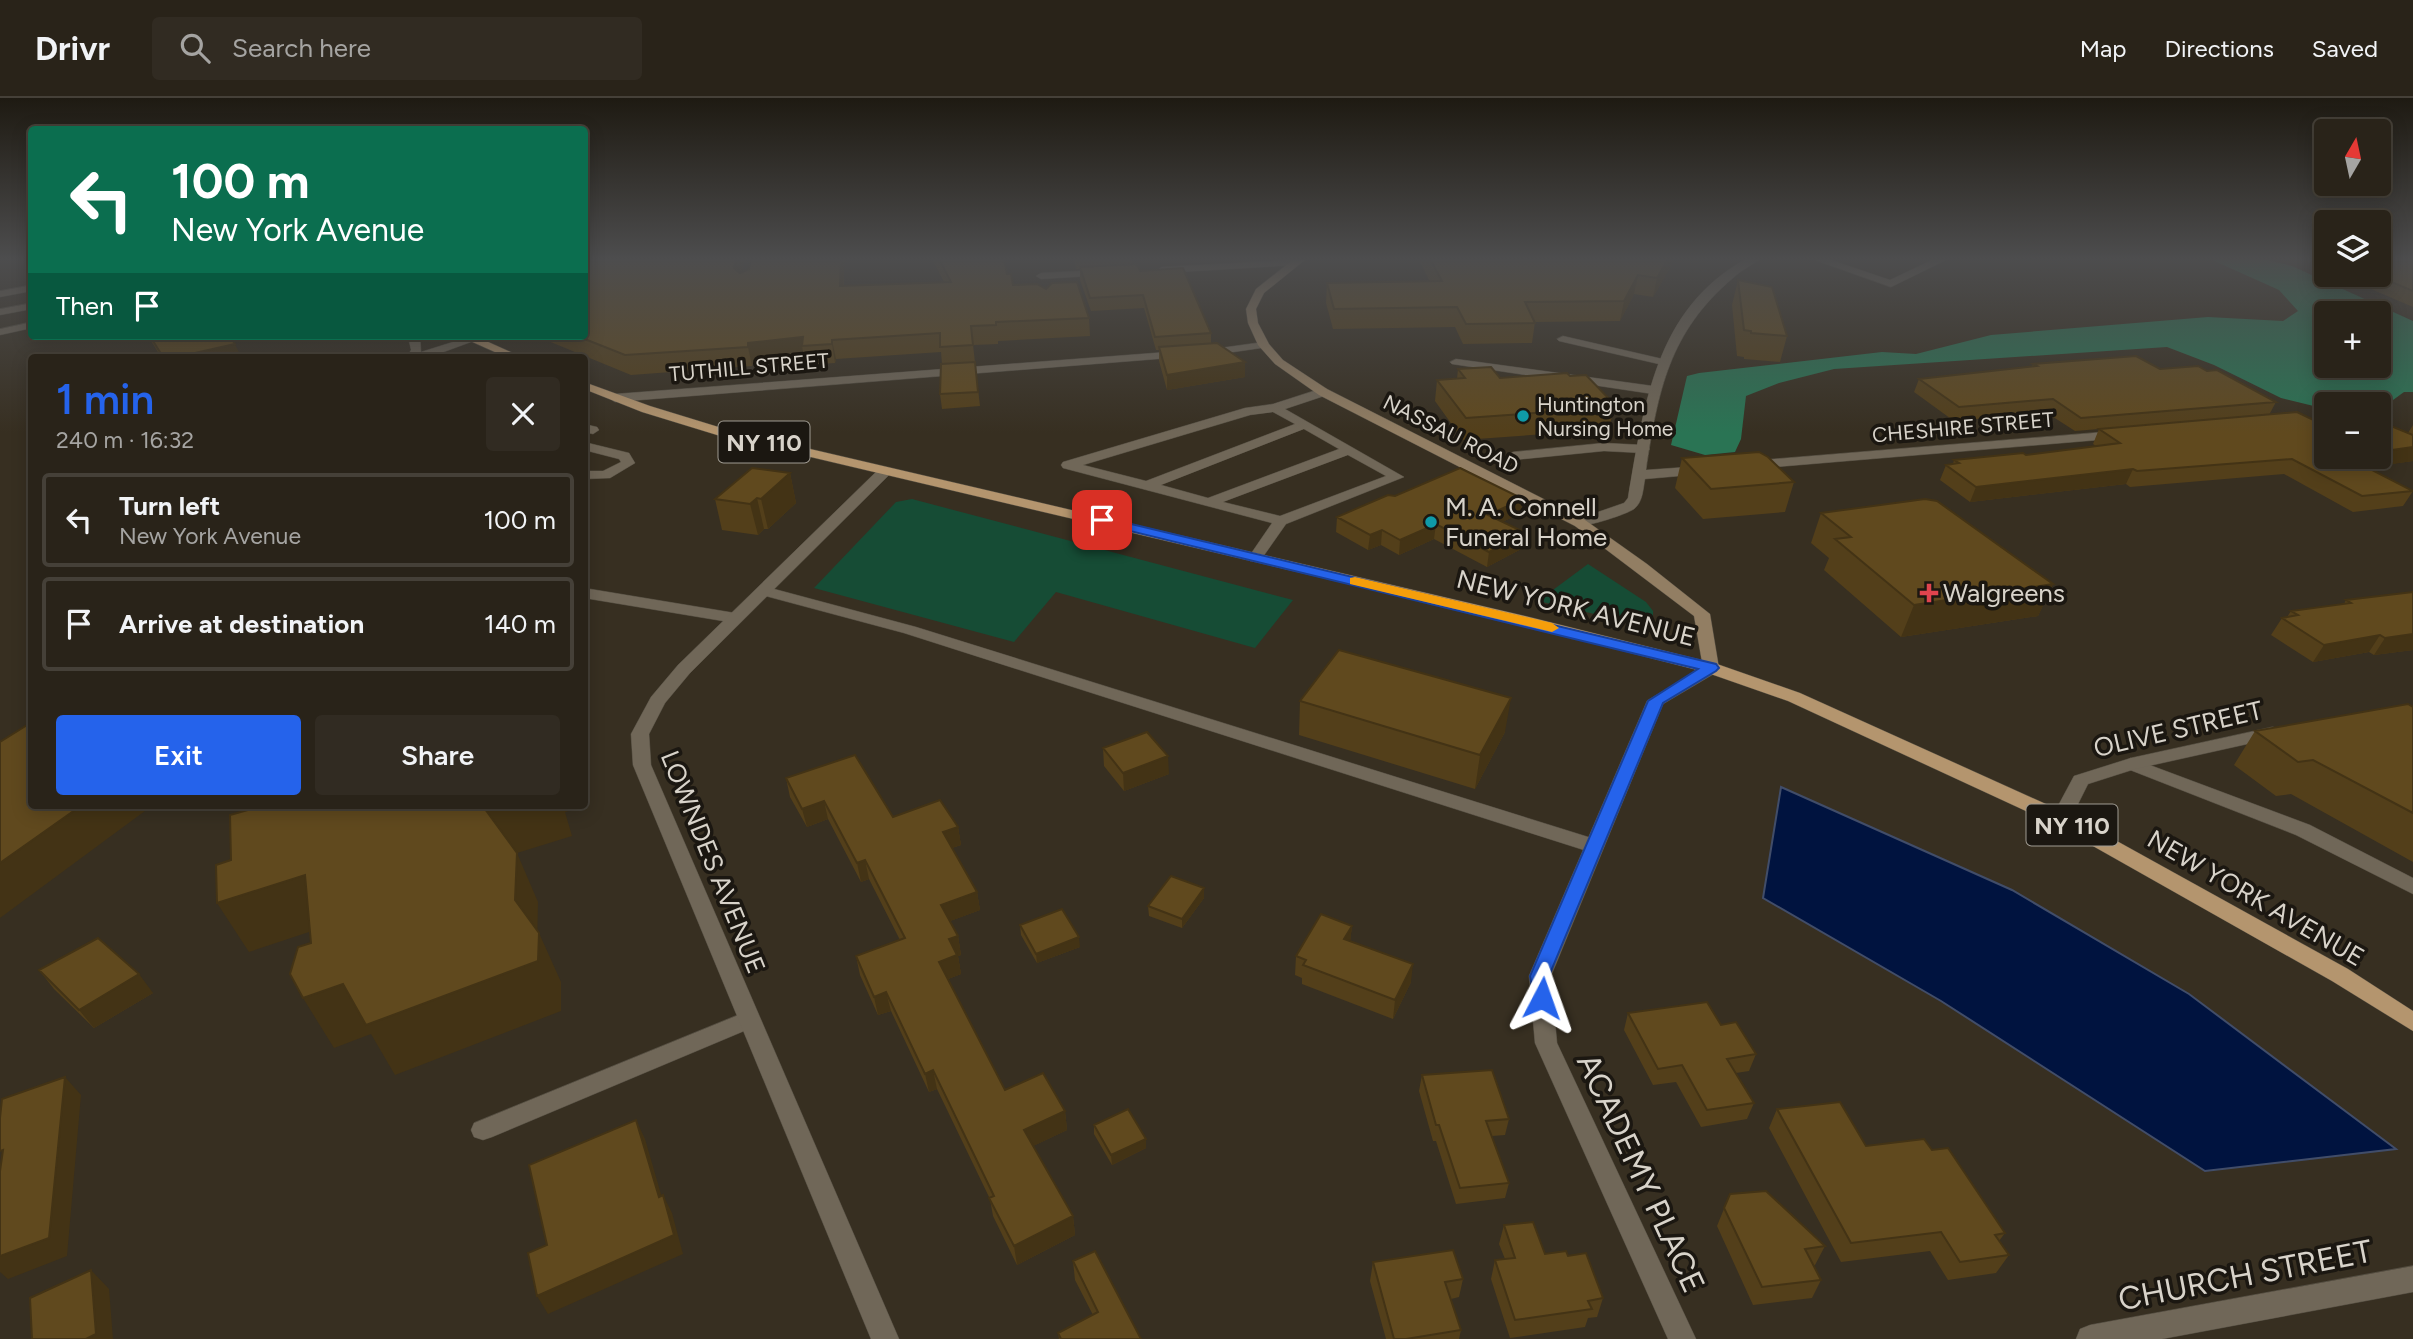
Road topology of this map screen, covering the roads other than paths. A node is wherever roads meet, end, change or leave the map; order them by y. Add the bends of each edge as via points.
1 (1252, 317) edge
2 (1687, 317) edge
3 (28, 327) edge
4 (0, 332) edge
5 (1563, 339) dead end
6 (464, 340) edge
7 (474, 340) edge
8 (1264, 345) junction
9 (503, 352) junction
10 (427, 354) edge
11 (496, 354) edge
12 (508, 354) edge
13 (1456, 362) dead end
14 (1663, 362) junction
15 (588, 387) edge
16 (1653, 390) junction
17 (1323, 392) junction
18 (615, 398) junction
19 (1275, 408) junction
20 (1304, 425) junction
21 (2124, 434) edge
22 (588, 447) edge
23 (1349, 450) junction
24 (1642, 452) junction
25 (1513, 456) dead end
26 (884, 472) junction
27 (588, 475) edge
28 (1639, 475) junction
29 (1147, 485) junction
30 (1209, 502) junction
31 (1281, 521) junction
32 (1580, 523) junction
33 (1255, 558) junction
34 (764, 591) junction
35 (588, 594) edge
36 (735, 618) junction
37 (1711, 668) junction
38 (2292, 730) edge
39 (2131, 764) junction
40 (2061, 819) junction
41 (1594, 846) junction
42 (2413, 887) edge
43 (748, 1020) junction
44 (2413, 1022) edge
45 (483, 1130) dead end
46 (2413, 1279) edge
47 (2120, 1337) edge
48 (885, 1339) edge
49 (1682, 1339) edge
50 (2090, 1339) edge

1 - 8 main road, NASSAU ROAD
2 - 14 street
3 - 4 street
5 - 14 street
6 - 10 street
7 - 9 main road
8 - 17 main road, NASSAU ROAD via 1279,362
8 - 18 street, TUTHILL STREET
9 - 11 street
9 - 12 main road
13 - 16 street
14 - 16 street
15 - 18 main road, NEW YORK AVENUE / NY 110
16 - 24 street
17 - 19 street
17 - 32 main road, NASSAU ROAD
18 - 26 main road, NEW YORK AVENUE / NY 110 via 698,425
19 - 20 street
19 - 29 street via 1249,411 1068,465
20 - 23 street
20 - 29 street
21 - 28 street, CHESHIRE STREET
22 - 27 street via 624,456 628,463 605,475
23 - 30 street
23 - 31 street via 1397,477
24 - 25 street via 1604,447
24 - 28 street
26 - 33 main road, NEW YORK AVENUE / NY 110
26 - 34 street, LOWNDES AVENUE
28 - 32 street via 1629,506
29 - 30 street
30 - 31 street
31 - 33 street
32 - 37 main road, NASSAU ROAD via 1702,614
33 - 37 main road, NEW YORK AVENUE / NY 110
34 - 36 street, LOWNDES AVENUE
34 - 41 street via 910,630
35 - 36 street
36 - 43 street, LOWNDES AVENUE via 666,690 640,734 642,765
37 - 40 main road, NEW YORK AVENUE / NY 110 via 1794,697
37 - 41 street, ACADEMY PLACE via 1656,701
38 - 39 street, OLIVE STREET
39 - 40 street, OLIVE STREET via 2081,780
39 - 42 street via 2303,830
40 - 44 main road, NEW YORK AVENUE / NY 110 via 2340,975
41 - 49 street, ACADEMY PLACE via 1539,976 1546,1043
43 - 45 street
43 - 48 street, LOWNDES AVENUE
46 - 47 street, CHURCH STREET
47 - 50 street, CHURCH STREET

